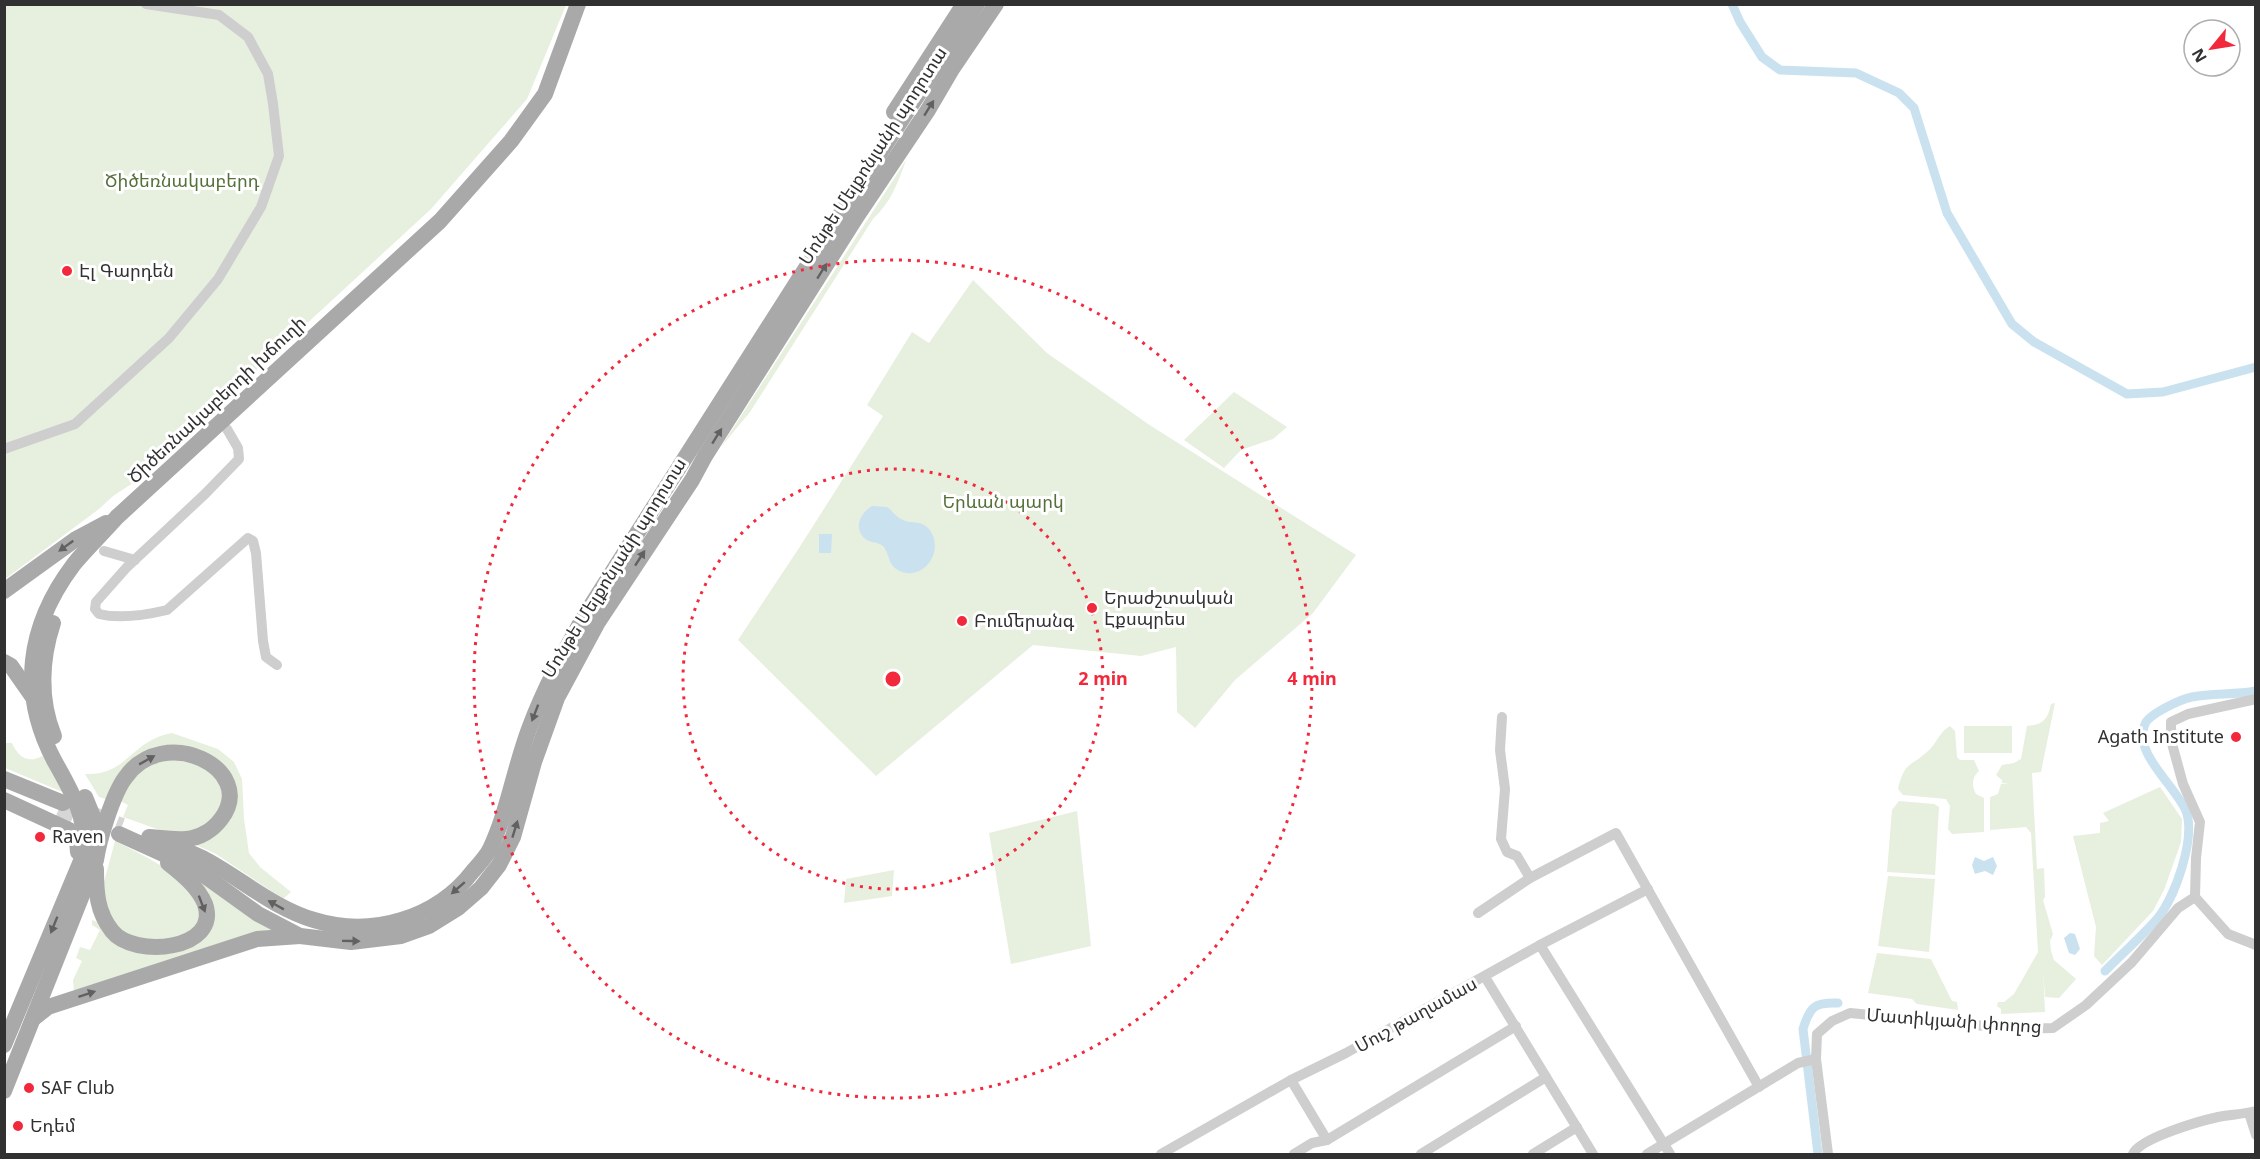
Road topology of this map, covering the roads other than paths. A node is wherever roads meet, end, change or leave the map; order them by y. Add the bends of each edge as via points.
1 (146, 4) edge
2 (578, 4) edge
3 (589, 4) edge
4 (964, 4) edge
5 (977, 4) edge
6 (996, 4) edge
7 (227, 429) junction
8 (4, 449) edge
9 (698, 451) junction
10 (117, 517) junction
11 (636, 534) junction
12 (104, 551) dead end
13 (135, 560) junction
14 (4, 591) edge
15 (592, 619) junction
16 (4, 663) edge
17 (277, 665) dead end
18 (33, 698) junction
19 (2256, 699) edge
20 (1502, 717) dead end
21 (4, 779) edge
22 (4, 789) edge
23 (4, 800) edge
24 (120, 830) tunnel mouth
25 (99, 841) junction
26 (149, 842) junction
27 (96, 860) junction
28 (76, 871) junction
29 (1530, 878) junction
30 (1648, 889) junction
31 (2194, 897) junction
32 (1478, 913) dead end
33 (300, 936) junction
34 (1540, 945) junction
35 (2256, 945) edge
36 (1485, 977) junction
37 (34, 1017) junction
38 (1516, 1026) junction
39 (4, 1045) edge
40 (1816, 1059) junction
41 (1546, 1077) junction
42 (1291, 1080) junction
43 (1759, 1087) junction
44 (4, 1091) edge
45 (2252, 1112) edge
46 (1577, 1127) junction
47 (2256, 1135) edge
48 (1327, 1140) junction
49 (1667, 1150) edge
50 (2134, 1151) edge
51 (1161, 1155) edge
52 (1294, 1155) edge
53 (1422, 1155) edge
54 (1533, 1155) edge
55 (1593, 1155) edge
56 (1647, 1155) edge
57 (1828, 1155) edge

1 - 8 street via 219,15 248,37 268,74 279,156 261,207 218,279 170,338 75,424
2 - 10 main road, Ծիծեռնակաբերդի խճուղի via 545,94 511,141 440,221
3 - 7 main road, Ծիծեռնակաբերդի խճուղի via 552,99 522,141 444,228
4 - 11 main road via 650,495
5 - 9 main road, Մոնթե Մելքոնյանի պողոտա
9 -> 6 main road, Մոնթե Մելքոնյանի պողոտա
7 - 13 street via 238,448 239,459
7 - 25 main road, Ծիծեռնակաբերդի խճուղի via 89,561 71,584 49,635 44,672 48,714 91,809
9 - 11 main road, Մոնթե Մելքոնյանի պողոտա
15 -> 9 main road, Մոնթե Մելքոնյանի պողոտա via 692,480
10 -> 14 main road via 76,539
10 - 18 main road, Ծիծեռնակաբերդի խճուղի via 75,563 51,601 32,656
11 - 15 main road, Մոնթե Մելքոնյանի պողոտա
12 - 13 street
13 - 17 street via 96,602 99,614 109,617 166,610 244,540 253,541 266,657
15 -> 26 main road, Մոնթե Մելքոնյանի պողոտա via 551,675 488,852 461,887 428,910 368,927 318,922 271,902 207,860
33 -> 15 main road, Մոնթե Մելքոնյանի պողոտա via 351,942 401,936 429,926 481,888 499,865 513,837 557,698
16 - 18 main road via 11,666
18 - 28 main road, Ծիծեռնակաբերդի խճուղի via 42,733 83,822 85,843
19 - 31 street via 2188,714 2171,722 2171,740 2183,784 2200,822
20 - 29 street via 1500,750 1505,789 1501,839
21 - 22 main road via 61,807
23 - 28 main road via 72,833 78,846
24 - 26 main road, Մոնթե Մելքոնյանի պողոտա
25 -> 26 main road via 125,777 147,759 165,752 184,752 204,759 220,772 229,802 214,827 198,837
25 - 27 main road
26 -> 27 main road via 185,877 205,904 202,926 183,943 135,946 113,933 97,898
26 - 33 main road, Մոնթե Մելքոնյանի պողոտա via 194,868 258,914
27 - 37 main road
28 -> 39 main road, Ծիծեռնակաբերդի խճուղի
29 - 30 street via 1616,833
29 - 32 street
30 - 34 street, Մուշ թաղամաս
30 - 43 street
31 - 35 street via 2228,934
31 - 40 street, Մատիկյանի փողոց via 2178,908 2132,962 2086,1005 2053,1028 2016,1029 1850,1013 1817,1034
37 -> 33 main road via 48,1007 223,948 257,939
34 - 36 street, Մուշ թաղամաս
34 - 49 street
36 - 38 street
36 - 42 street, Մուշ թաղամաս
37 - 44 main road
38 - 41 street
38 - 48 street
40 - 43 street via 1798,1063
40 - 57 street, Մատիկյանի փողոց
41 - 46 street
41 - 53 street
42 - 48 street
42 - 51 street, Մուշ թաղամաս
43 - 49 street
45 - 47 street
45 - 50 street via 2186,1126
46 - 54 street
46 - 55 street
48 - 52 street via 1312,1143
49 - 56 street

